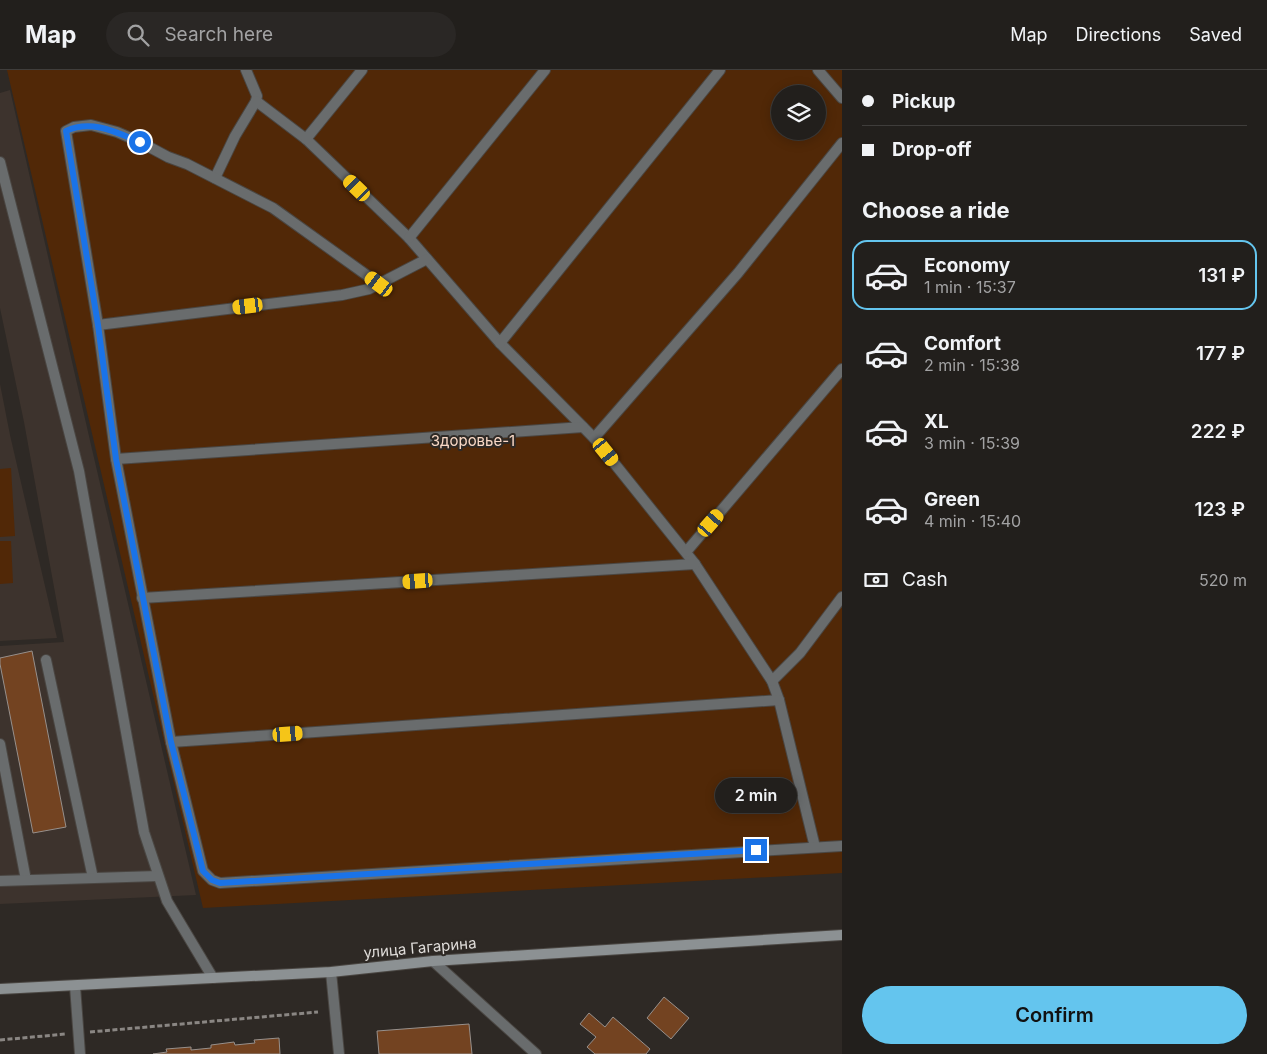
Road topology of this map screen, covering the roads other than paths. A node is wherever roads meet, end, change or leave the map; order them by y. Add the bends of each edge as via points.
1 (246, 70) edge
2 (362, 70) edge
3 (545, 70) edge
4 (720, 70) edge
5 (818, 70) edge
6 (842, 98) edge
7 (256, 101) junction
8 (306, 139) junction
9 (842, 143) edge
10 (0, 162) edge
11 (214, 178) junction
12 (409, 238) junction
13 (427, 259) junction
14 (379, 284) junction
15 (98, 325) junction
16 (500, 343) junction
17 (842, 369) edge
18 (583, 427) junction
19 (594, 438) junction
20 (116, 459) junction
21 (686, 552) junction
22 (695, 564) junction
23 (842, 597) edge
24 (142, 598) junction
25 (46, 660) dead end
26 (772, 681) junction
27 (779, 700) junction
28 (171, 742) junction
29 (0, 744) edge
30 (842, 846) edge
31 (815, 847) junction
32 (158, 876) junction
33 (93, 878) junction
34 (26, 880) junction
35 (0, 881) edge
36 (842, 935) edge
37 (433, 961) junction
38 (331, 972) junction
39 (213, 978) junction
40 (74, 986) junction
41 (0, 990) edge
42 (80, 1054) edge
43 (339, 1054) edge
44 (536, 1054) edge

1 - 7 street
2 - 8 street
3 - 12 street
4 - 16 street
5 - 6 street
7 - 8 street
7 - 11 street
8 - 12 street
9 - 19 street via 738,272
10 - 32 street via 79,471 144,832
11 - 14 street via 273,208
11 - 15 street via 117,132 91,125 66,131
12 - 13 street
13 - 14 street
13 - 16 street
14 - 15 street via 342,294
15 - 20 street
16 - 18 street
17 - 21 street
18 - 19 street
18 - 20 street
19 - 21 street
20 - 24 street
21 - 22 street
22 - 24 street
22 - 26 street
23 - 26 street via 800,653
24 - 28 street
25 - 33 street
26 - 27 street
27 - 28 street
27 - 31 street
28 - 31 street via 203,871 220,883
29 - 34 street
30 - 31 street
32 - 33 street
32 - 39 street via 166,901
33 - 34 street
34 - 35 street
36 - 37 street, улица Гагарина
37 - 38 street, улица Гагарина
37 - 44 street
38 - 39 street, улица Гагарина
38 - 43 street
39 - 40 street, улица Гагарина
40 - 41 street, улица Гагарина
40 - 42 street

